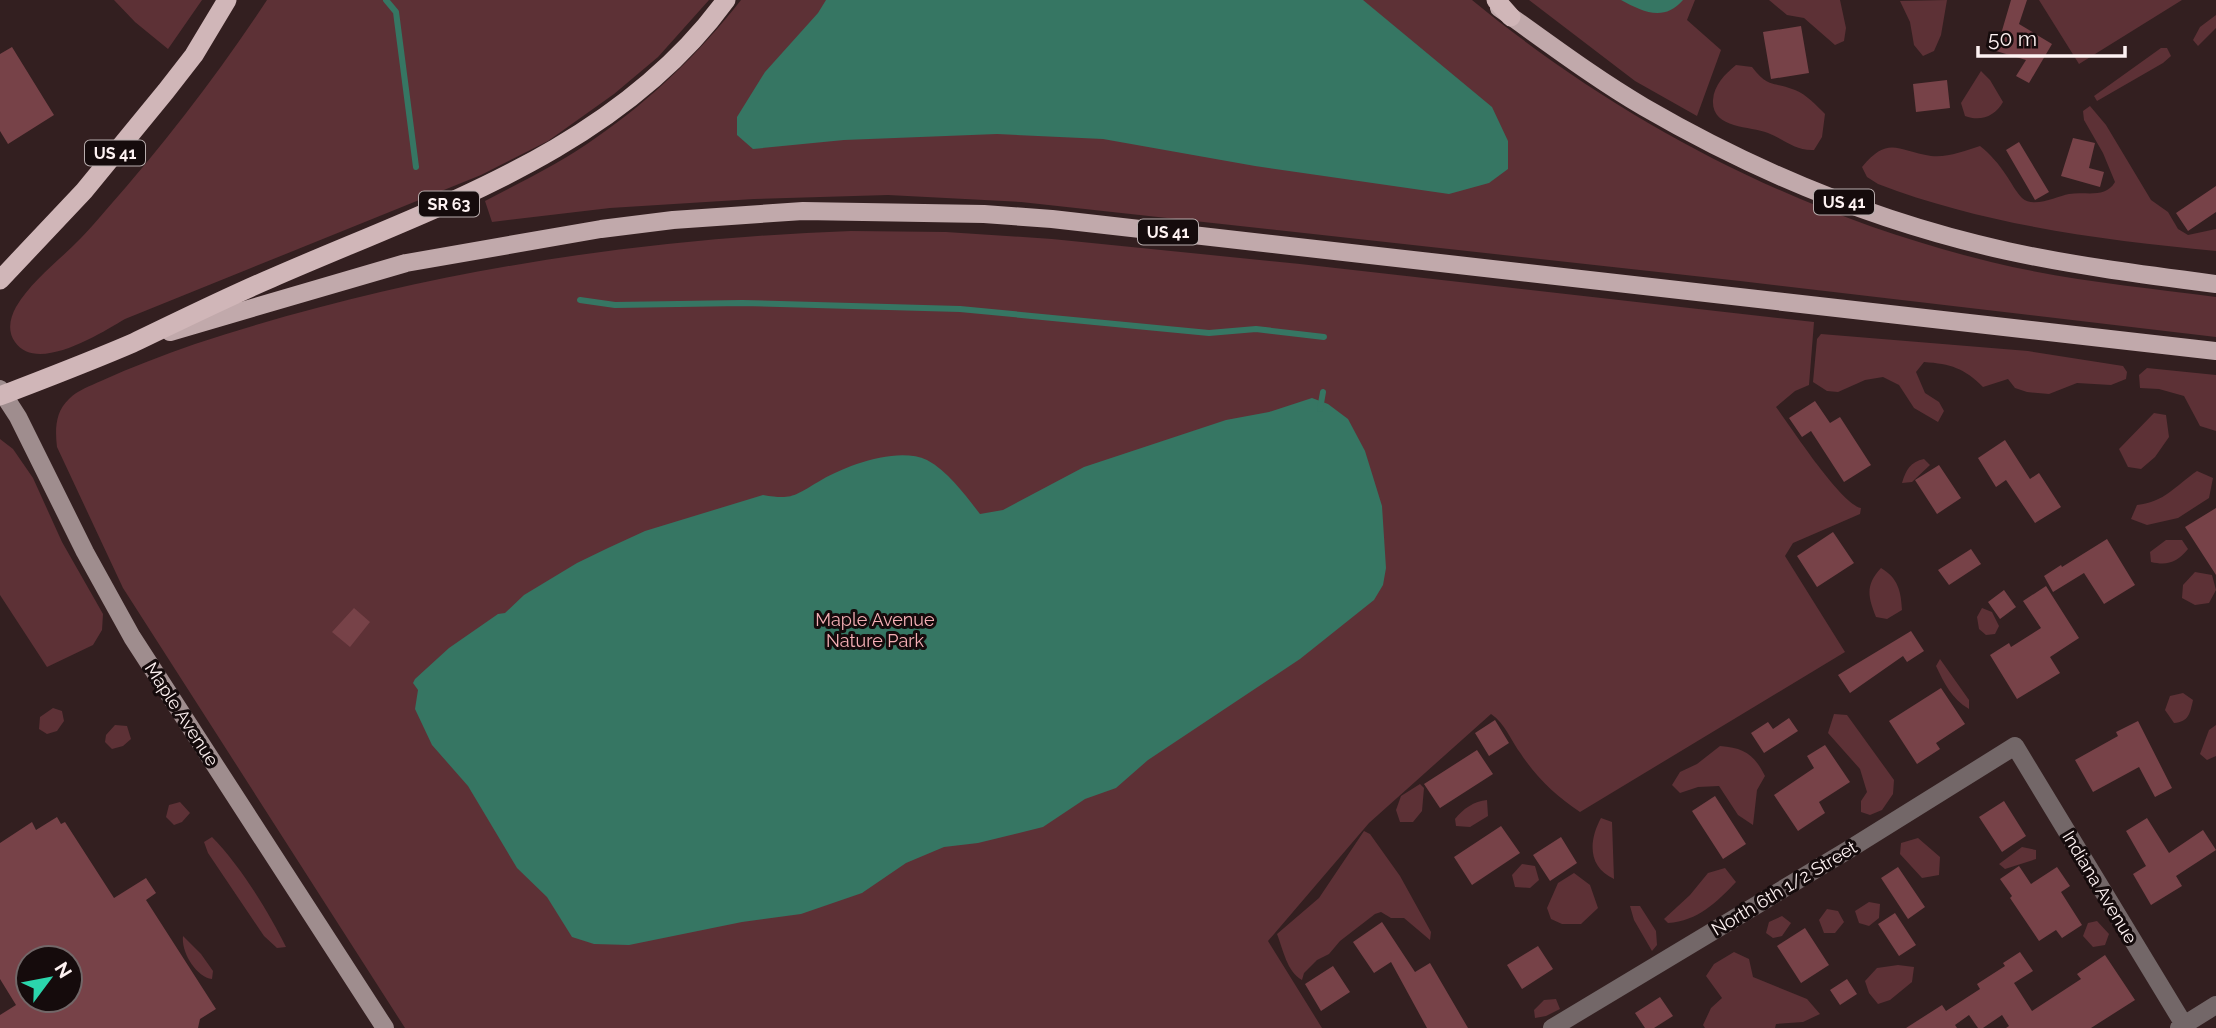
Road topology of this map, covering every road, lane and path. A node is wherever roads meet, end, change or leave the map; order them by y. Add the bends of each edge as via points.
1 (234, 0) edge
2 (726, 0) edge
3 (1488, 0) edge
4 (1496, 0) edge
5 (222, 8) edge
6 (1511, 17) junction
7 (0, 280) edge
8 (2216, 284) edge
9 (130, 344) junction
10 (2216, 351) edge
11 (1, 393) edge
12 (2015, 746) joint
13 (2216, 1005) edge
14 (2183, 1027) edge
15 (385, 1028) edge
16 (1552, 1028) edge

1 - 5 main road, US 41
2 - 9 highway, SR 63 via 661,71 604,118 555,150 468,195
3 - 6 main road, US 41
4 - 6 highway
5 - 7 highway, US 41 via 166,91 83,191
6 - 8 main road, US 41 via 1643,106 1757,166 1830,197 2005,250
9 - 10 main road, US 41 via 406,263 601,229 803,211 1052,219
9 - 11 highway, US 41
11 - 15 main road, Maple Avenue via 18,417 132,637
12 - 14 street, Indiana Avenue
12 - 16 street, North 6th 1/2 Street
13 - 14 street

